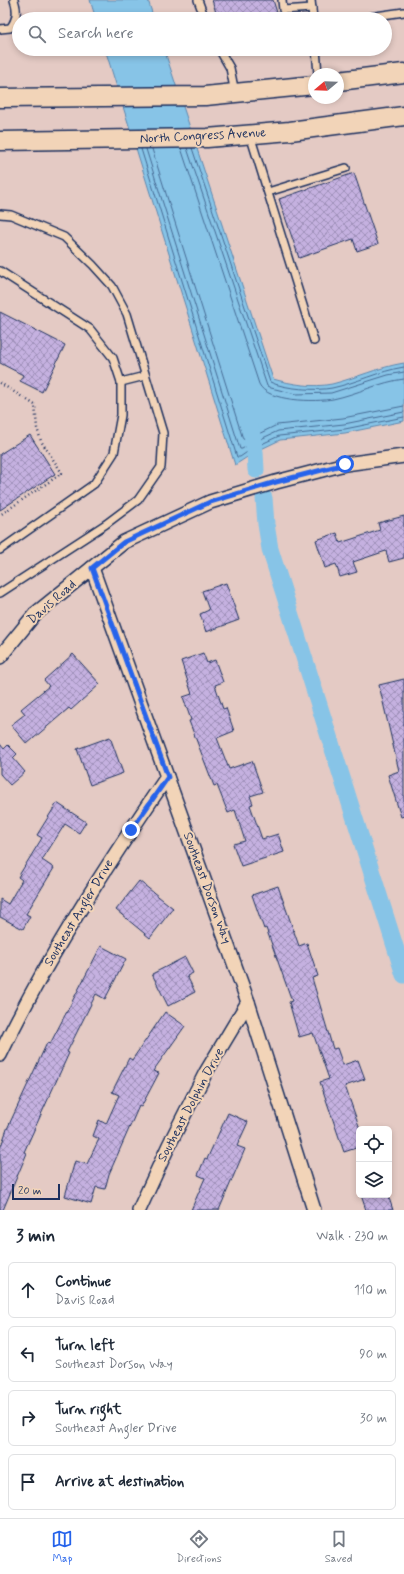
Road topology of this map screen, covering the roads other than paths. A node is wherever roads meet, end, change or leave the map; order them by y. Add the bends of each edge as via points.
1 (14, 0) edge
2 (198, 0) edge
3 (282, 0) edge
4 (311, 0) edge
5 (312, 8) junction
6 (17, 12) edge
7 (202, 12) edge
8 (312, 12) edge
9 (404, 12) edge
10 (392, 14) edge
11 (12, 26) edge
12 (0, 29) edge
13 (223, 56) edge
14 (317, 56) edge
15 (318, 68) edge
16 (404, 73) edge
17 (344, 80) edge
18 (308, 86) edge
19 (235, 93) junction
20 (0, 98) edge
21 (404, 116) edge
22 (250, 134) junction
23 (0, 141) edge
24 (346, 168) dead end
25 (268, 192) junction
26 (0, 214) edge
27 (0, 271) edge
28 (314, 341) dead end
29 (145, 376) junction
30 (120, 382) junction
31 (404, 456) edge
32 (0, 550) edge
33 (92, 568) junction
34 (0, 593) edge
35 (0, 657) edge
36 (168, 777) junction
37 (248, 1002) junction
38 (0, 1055) edge
39 (138, 1210) edge
40 (314, 1210) edge

1 - 6 lane
2 - 7 lane
3 - 5 lane via 284,10
4 - 5 lane
5 - 8 lane
9 - 10 lane
11 - 12 lane
13 - 19 lane via 230,68
14 - 15 lane
16 - 17 main road
18 - 19 main road
19 - 20 main road via 205,96
21 - 22 main road, North Congress Avenue
22 - 23 main road, North Congress Avenue via 207,138
22 - 25 lane
24 - 25 lane
25 - 28 lane
26 - 29 lane via 11,215 64,237 112,286 127,314
27 - 30 lane via 90,329 113,358
29 - 30 lane
29 - 34 lane via 163,433 161,467 138,500 106,524
30 - 32 lane via 121,415 114,453 94,484
31 - 33 street, Davis Road via 345,464 210,502 124,542
33 - 35 street, Davis Road via 35,614
33 - 36 street, Southeast Dorson Way
36 - 37 street, Southeast Dorson Way
36 - 38 street, Southeast Angler Drive via 84,902
37 - 39 street, Southeast Dolphin Drive via 206,1072
37 - 40 street, Southeast Dorson Way

